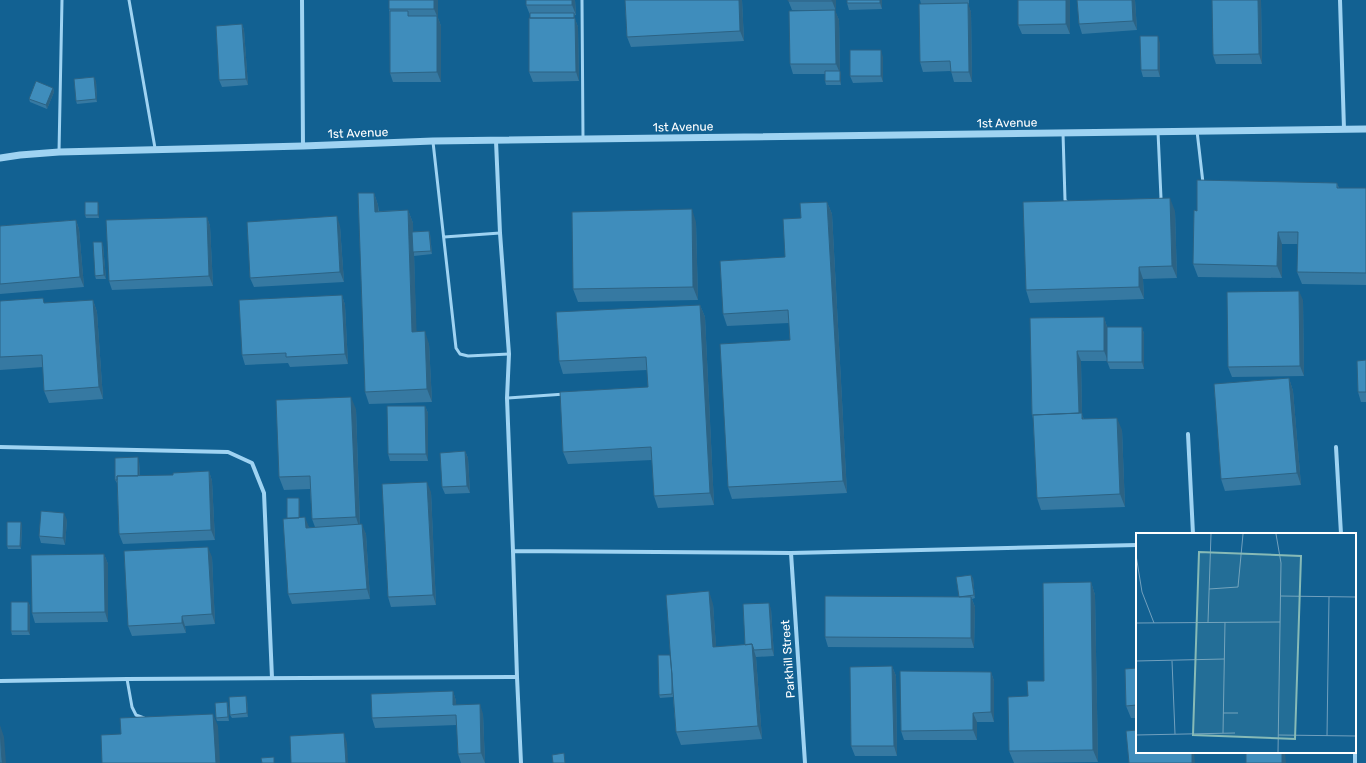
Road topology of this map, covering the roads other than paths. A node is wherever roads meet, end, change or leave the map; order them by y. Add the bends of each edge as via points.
1 (62, 0) edge
2 (129, 0) edge
3 (302, 0) edge
4 (582, 0) edge
5 (1340, 0) edge
6 (1344, 129) junction
7 (1366, 129) edge
8 (1197, 131) junction
9 (1158, 132) junction
10 (1063, 133) junction
11 (583, 140) junction
12 (433, 141) junction
13 (496, 141) junction
14 (303, 146) junction
15 (155, 150) junction
16 (59, 152) junction
17 (0, 158) edge
18 (1204, 185) edge
19 (1156, 204) edge
20 (1075, 206) edge
21 (500, 233) junction
22 (444, 236) junction
23 (509, 354) junction
24 (567, 394) edge
25 (507, 398) junction
26 (1188, 434) dead end
27 (0, 446) edge
28 (1336, 447) dead end
29 (1193, 533) edge
30 (1341, 533) edge
31 (1136, 545) edge
32 (513, 551) junction
33 (791, 553) junction
34 (517, 677) junction
35 (272, 678) junction
36 (127, 679) junction
37 (0, 681) edge
38 (150, 720) edge
39 (1355, 753) edge
40 (521, 763) edge
41 (805, 763) edge
42 (1356, 763) edge

1 - 16 lane
2 - 15 lane
3 - 14 street
4 - 11 lane
5 - 6 street
6 - 7 street, 1st Avenue
6 - 8 street, 1st Avenue
8 - 9 street, 1st Avenue
8 - 18 lane
9 - 10 street, 1st Avenue
9 - 19 lane via 1161,198
10 - 11 street, 1st Avenue
10 - 20 lane via 1065,200
11 - 13 street, 1st Avenue
12 - 13 street, 1st Avenue
12 - 14 street, 1st Avenue
12 - 22 lane
13 - 21 street
14 - 15 street, 1st Avenue
15 - 16 street, 1st Avenue
16 - 17 street, 1st Avenue
21 - 22 lane
21 - 23 street
22 - 23 lane via 456,348 460,354 468,356
23 - 25 street
24 - 25 lane
25 - 32 street
26 - 29 street
27 - 35 street via 228,452 252,463 264,493
28 - 30 street
31 - 33 street
32 - 33 street
32 - 34 street
33 - 41 street, Parkhill Street
34 - 35 street
34 - 40 street
35 - 36 street
36 - 37 street
36 - 38 lane via 136,715
39 - 42 street

